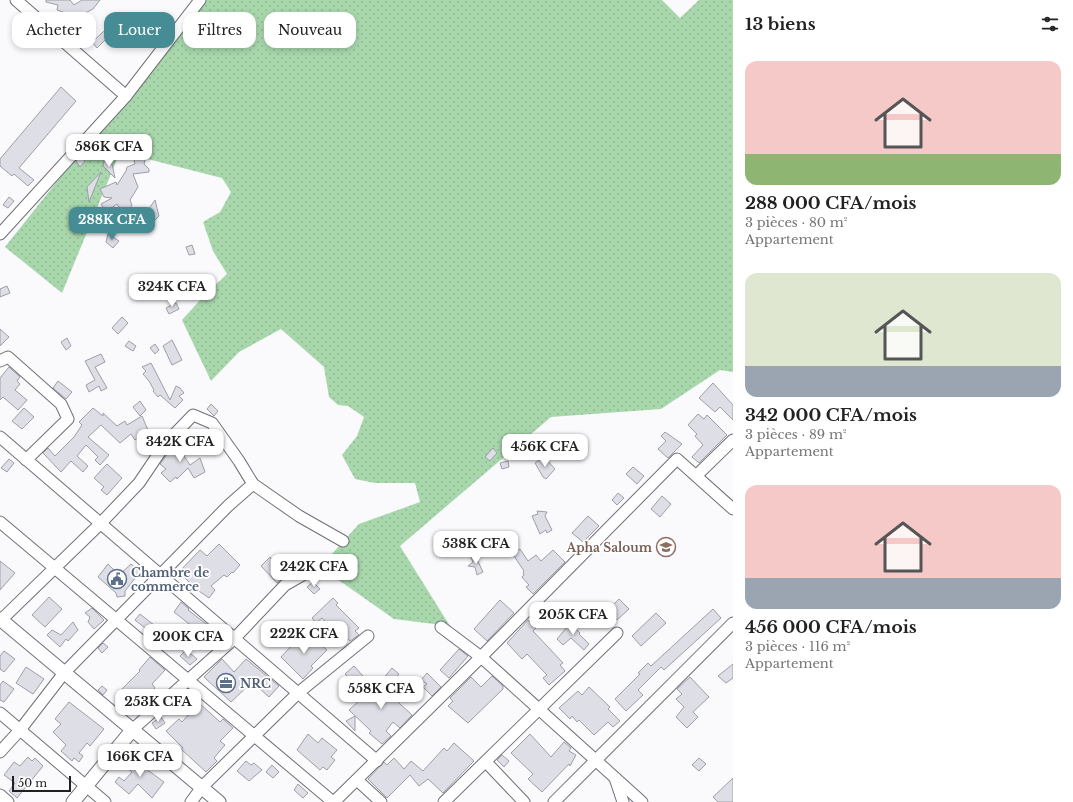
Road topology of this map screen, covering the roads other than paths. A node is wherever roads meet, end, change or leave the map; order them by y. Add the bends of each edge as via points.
1 (16, 0) edge
2 (200, 0) edge
3 (126, 96) junction
4 (0, 234) edge
5 (0, 361) edge
6 (0, 437) edge
7 (733, 440) edge
8 (26, 460) junction
9 (697, 476) junction
10 (253, 484) junction
11 (733, 508) edge
12 (0, 522) edge
13 (100, 524) junction
14 (343, 541) dead end
15 (320, 565) dead end
16 (55, 568) junction
17 (160, 576) junction
18 (0, 620) edge
19 (117, 620) junction
20 (733, 623) edge
21 (441, 627) dead end
22 (617, 633) dead end
23 (368, 636) dead end
24 (234, 639) junction
25 (481, 657) junction
26 (64, 673) junction
27 (189, 680) junction
28 (298, 693) junction
29 (540, 710) junction
30 (0, 713) edge
31 (133, 729) junction
32 (20, 730) junction
33 (254, 735) junction
34 (0, 752) edge
35 (596, 760) junction
36 (377, 761) junction
37 (486, 762) junction
38 (615, 778) junction
39 (357, 780) junction
40 (88, 786) junction
41 (202, 787) junction
42 (0, 795) edge
43 (8, 802) edge
44 (74, 802) edge
45 (105, 802) edge
46 (191, 802) edge
47 (219, 802) edge
48 (334, 802) edge
49 (381, 802) edge
50 (444, 802) edge
51 (524, 802) edge
52 (554, 802) edge
53 (623, 802) edge
54 (642, 802) edge

1 - 3 street
2 - 3 street
3 - 4 street
5 - 8 street via 8,357 61,404 68,419
6 - 8 street
7 - 9 street
8 - 13 street
9 - 11 street
9 - 25 street via 677,459
10 - 13 street via 212,423 194,415 166,443 139,483
10 - 14 street via 299,516
10 - 17 street
12 - 16 street
13 - 16 street
13 - 17 street
15 - 24 street via 285,585
16 - 18 street
16 - 19 street
17 - 19 street
17 - 24 street
18 - 26 main road
19 - 26 street
19 - 27 street
20 - 35 street
21 - 25 street
22 - 29 street
23 - 28 street
24 - 27 street
24 - 28 street
25 - 29 street
25 - 36 street
26 - 31 main road
26 - 32 street
27 - 31 street
27 - 33 street
28 - 33 street
28 - 36 street
29 - 35 street
29 - 37 street
30 - 32 street
31 - 40 main road
31 - 41 main road
32 - 34 street
32 - 40 street
33 - 41 street
33 - 48 street
35 - 38 street
35 - 52 street
36 - 39 street
37 - 50 street
37 - 51 street
38 - 53 street
38 - 54 street
39 - 48 street
39 - 49 street
40 - 44 main road
40 - 45 street
41 - 46 street
41 - 47 main road
42 - 43 street

